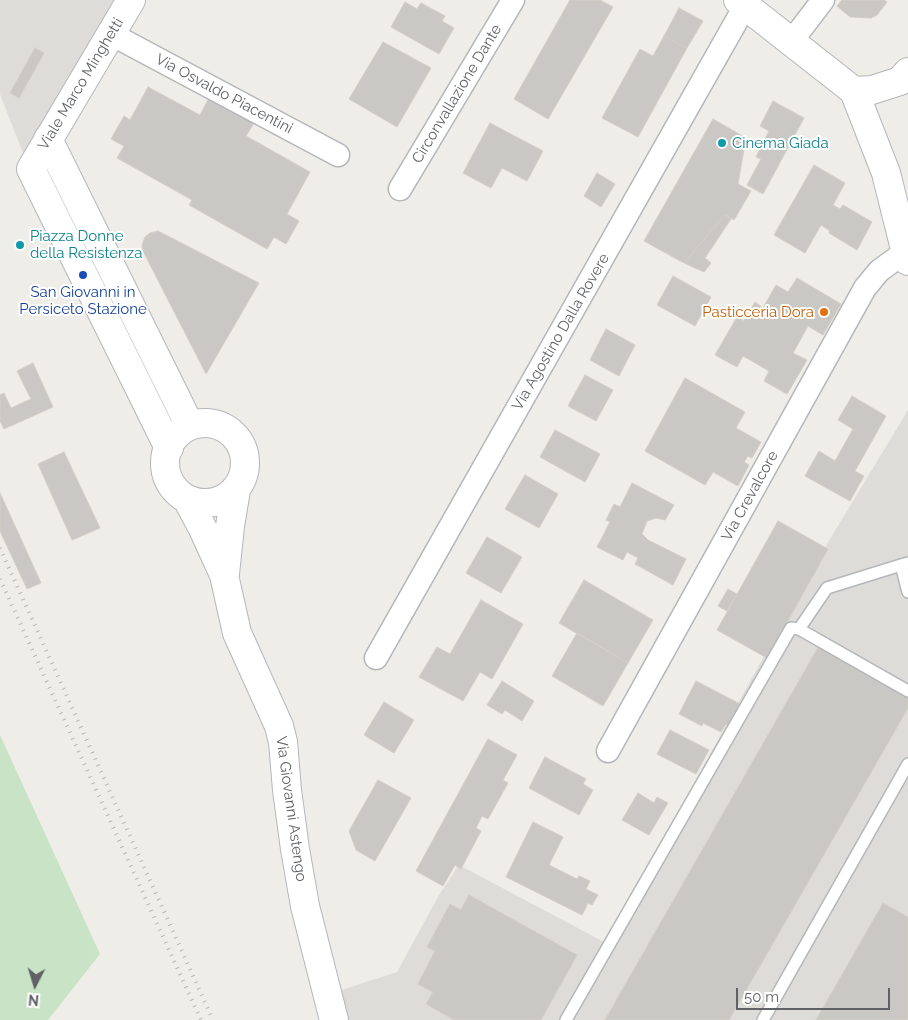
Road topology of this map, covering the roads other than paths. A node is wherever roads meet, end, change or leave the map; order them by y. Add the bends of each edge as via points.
1 (131, 0) edge
2 (513, 0) edge
3 (823, 0) edge
4 (742, 3) edge
5 (111, 34) junction
6 (791, 42) junction
7 (908, 72) edge
8 (863, 91) junction
9 (48, 139) junction
10 (338, 155) dead end
11 (400, 189) dead end
12 (907, 257) edge
13 (190, 426) junction
14 (169, 448) junction
15 (236, 490) junction
16 (187, 499) junction
17 (904, 564) edge
18 (224, 576) junction
19 (908, 592) edge
20 (799, 628) junction
21 (376, 658) dead end
22 (908, 691) edge
23 (608, 751) dead end
24 (908, 764) edge
25 (334, 1020) edge
26 (566, 1020) edge
27 (763, 1020) edge

1 - 5 street, Viale Marco Minghetti
2 - 11 street, Circonvallazione Dante
3 - 6 street
4 - 6 street
4 - 21 street, Via Agostino Dalla Rovere
5 - 9 street, Viale Marco Minghetti
5 - 10 street, Via Osvaldo Piacentini
6 - 8 street
7 - 8 street via 900,81
8 - 12 street, Via Crevalcore
9 - 13 street
9 - 14 street, Viale Marco Minghetti via 31,169
12 - 23 street, Via Crevalcore via 879,272 865,288
13 - 14 street via 172,440
13 - 15 street, Via Giovanni Astengo via 212,423 231,432 242,445 245,474
14 - 16 street, Via Giovanni Astengo via 165,459 166,472 172,486
15 - 16 street via 223,500 208,504
15 - 18 street, Via Giovanni Astengo
16 - 18 street, Via Giovanni Astengo
17 - 19 lane
17 - 20 lane via 827,588
18 - 25 street, Via Giovanni Astengo via 237,633 270,704 283,742 305,906
20 - 22 lane
20 - 26 lane via 791,628
24 - 27 lane

